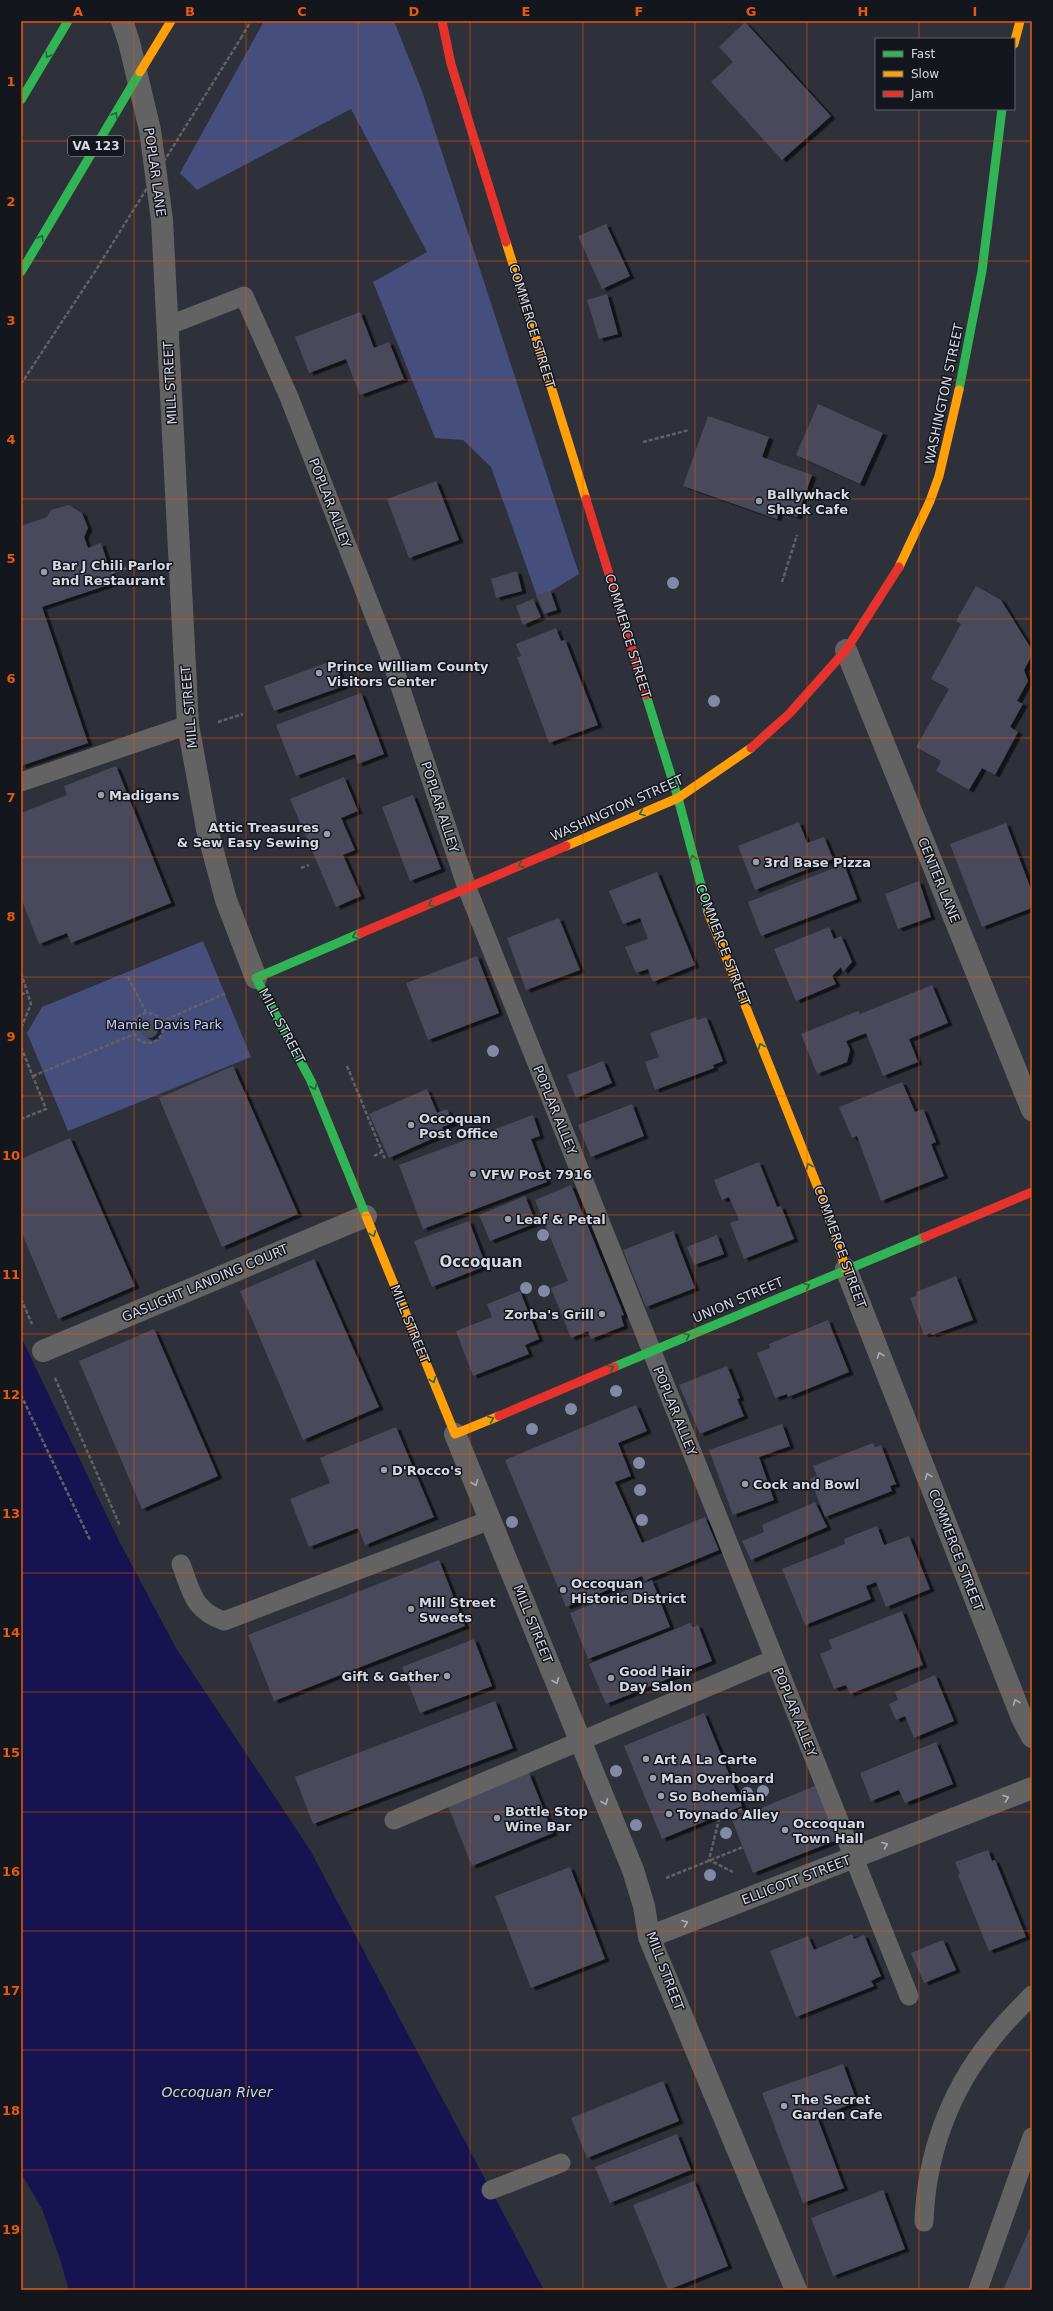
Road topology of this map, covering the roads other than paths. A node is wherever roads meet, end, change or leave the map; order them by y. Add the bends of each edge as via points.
1 (68, 21) edge
2 (122, 21) edge
3 (171, 21) edge
4 (433, 21) edge
5 (442, 21) edge
6 (1020, 21) edge
7 (1015, 40) edge
8 (451, 64) junction
9 (21, 100) edge
10 (1002, 110) edge
11 (21, 272) edge
12 (167, 326) junction
13 (846, 650) junction
14 (188, 725) junction
15 (21, 782) edge
16 (678, 798) junction
17 (467, 888) junction
18 (256, 978) junction
19 (1032, 1110) edge
20 (1032, 1192) edge
21 (366, 1216) junction
22 (846, 1269) junction
23 (43, 1350) road end
24 (651, 1351) junction
25 (455, 1434) junction
26 (490, 1520) junction
27 (181, 1564) dead end
28 (774, 1659) junction
29 (1032, 1737) edge
30 (580, 1742) junction
31 (1032, 1788) edge
32 (394, 1820) dead end
33 (853, 1858) junction
34 (649, 1937) junction
35 (1032, 1995) edge
36 (909, 1996) dead end
37 (1032, 2137) edge
38 (561, 2163) dead end
39 (491, 2190) dead end
40 (924, 2222) dead end
41 (796, 2290) edge
42 (978, 2290) edge

1 -> 9 main road
2 - 12 street, POPLAR LANE via 150,130 162,220
11 -> 3 main road, VA 123, bridge
4 - 8 main road, COMMERCE STREET
5 - 8 main road, COMMERCE STREET
6 - 7 main road
8 - 16 main road, COMMERCE STREET
10 - 13 main road, WASHINGTON STREET via 982,271 950,438 930,501 901,563
12 - 14 street, MILL STREET
12 - 17 lane, POPLAR ALLEY via 244,296 289,397 390,656
13 - 16 main road, WASHINGTON STREET via 789,714 744,754
13 - 19 street, CENTER LANE
14 - 15 lane
14 - 18 street, MILL STREET via 207,829 226,900
16 -> 17 main road, WASHINGTON STREET
22 -> 16 main road, COMMERCE STREET via 824,1203 705,903
17 -> 18 main road, WASHINGTON STREET
17 - 24 lane, POPLAR ALLEY
18 -> 21 main road, MILL STREET via 311,1081
20 - 22 main road, UNION STREET
21 - 23 street, GASLIGHT LANDING COURT
21 -> 25 main road, MILL STREET
24 -> 22 main road, UNION STREET
29 -> 22 street, COMMERCE STREET via 1022,1718
25 -> 24 main road, UNION STREET
24 - 28 lane, POPLAR ALLEY
25 -> 26 street, MILL STREET
26 - 27 lane via 224,1621 208,1615 195,1601
26 -> 30 street, MILL STREET
28 - 30 lane
28 - 33 lane, POPLAR ALLEY
30 - 32 lane
30 -> 34 street, MILL STREET via 640,1888
33 -> 31 street, ELLICOTT STREET
34 -> 33 street, ELLICOTT STREET
33 - 36 lane, POPLAR ALLEY
34 - 41 street, MILL STREET
35 - 40 lane via 990,2040 953,2101 930,2165 925,2190
37 - 42 lane
38 - 39 lane

